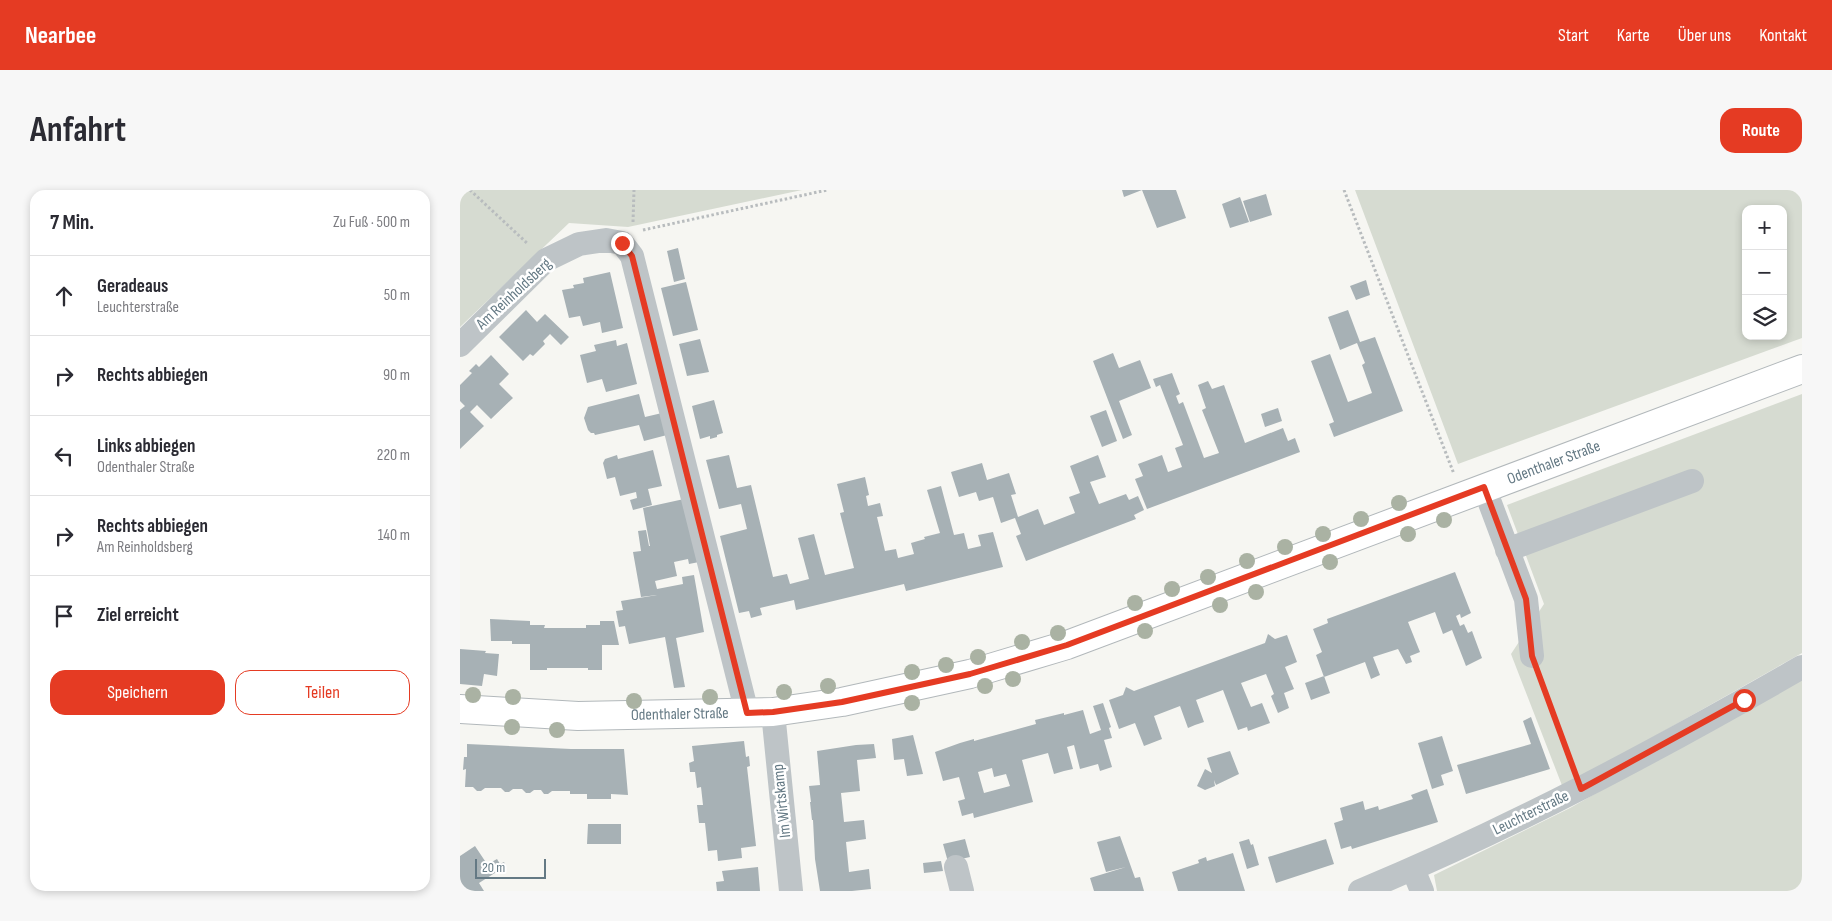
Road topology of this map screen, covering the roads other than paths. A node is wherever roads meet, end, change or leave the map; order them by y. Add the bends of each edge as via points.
1 (460, 345) edge
2 (1802, 369) edge
3 (1692, 481) dead end
4 (1473, 492) junction
5 (1507, 550) junction
6 (1532, 656) road end
7 (1802, 667) edge
8 (460, 709) edge
9 (760, 712) junction
10 (956, 867) dead end
11 (1414, 869) junction
12 (791, 891) edge
13 (962, 891) edge
14 (1360, 891) edge
15 (1422, 891) edge

1 - 9 street, Am Reinholdsberg via 546,260 579,244 627,238
2 - 4 main road, Odenthaler Straße
3 - 5 street
4 - 5 street
4 - 9 main road, Odenthaler Straße via 1067,645 970,674 842,702
5 - 6 street via 1526,599
7 - 11 street, Leuchterstraße via 1581,789
8 - 9 main road, Odenthaler Straße via 578,716
9 - 12 street, Im Wirtskamp
10 - 13 street
11 - 14 street, Leuchterstraße
11 - 15 street

